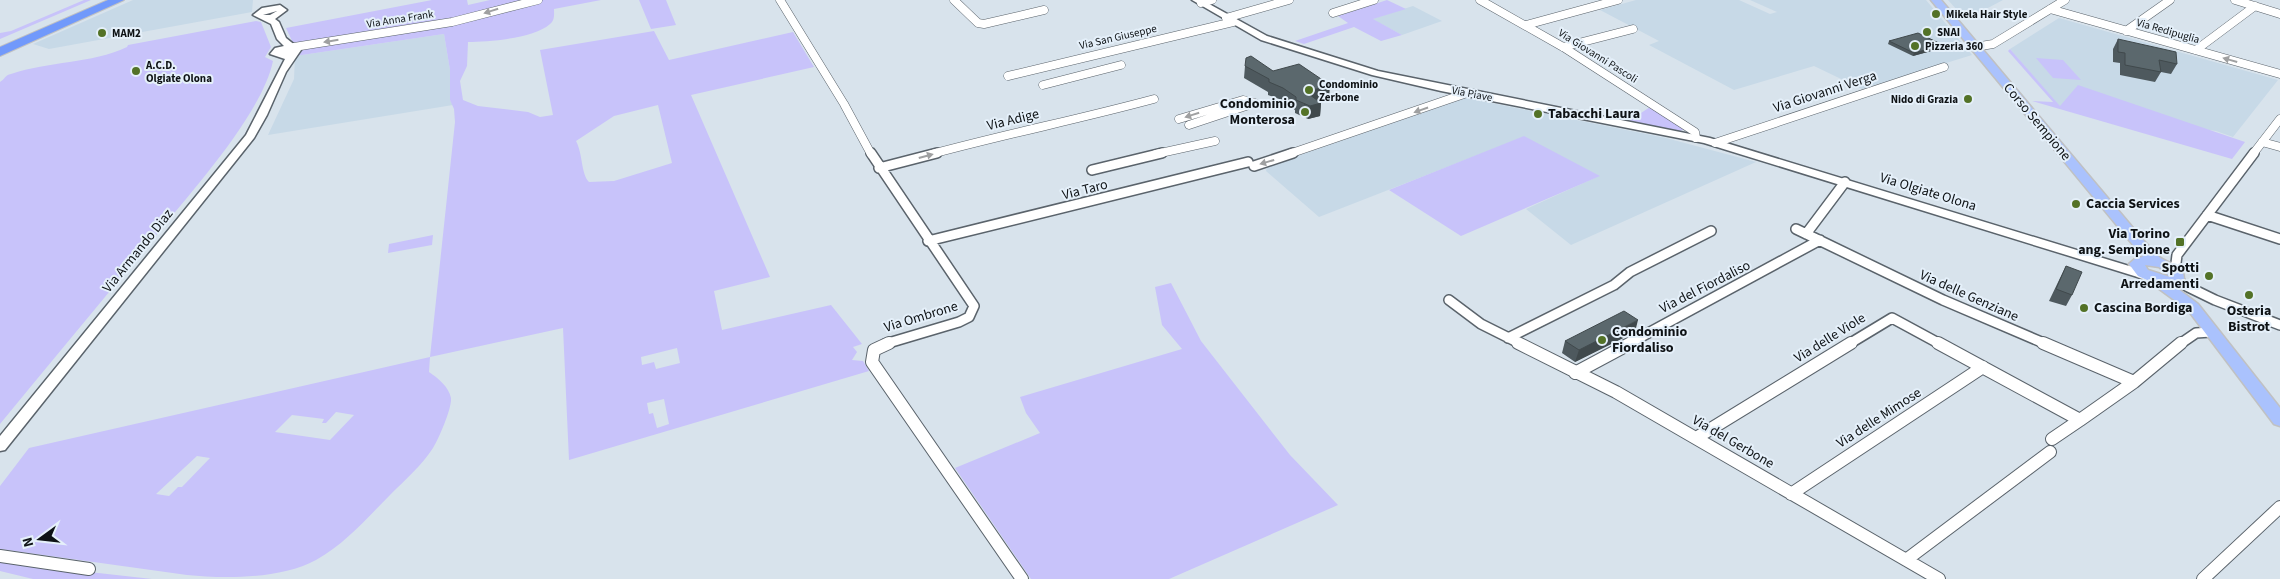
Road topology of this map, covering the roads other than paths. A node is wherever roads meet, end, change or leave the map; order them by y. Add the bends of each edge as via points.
1 (103, 0) edge
2 (118, 0) edge
3 (538, 0) edge
4 (780, 0) edge
5 (954, 0) edge
6 (1212, 0) edge
7 (1289, 0) edge
8 (1374, 0) edge
9 (1498, 0) edge
10 (1618, 0) edge
11 (1936, 0) edge
12 (2065, 0) edge
13 (2170, 0) edge
14 (2235, 0) edge
15 (266, 1) edge
16 (1198, 1) edge
17 (1483, 2) edge
18 (2255, 6) junction
19 (2050, 9) junction
20 (1044, 10) dead end
21 (278, 11) junction
22 (1333, 13) dead end
23 (2280, 14) edge
24 (262, 15) junction
25 (1229, 20) junction
26 (275, 22) junction
27 (1526, 25) junction
28 (1633, 29) dead end
29 (2126, 31) junction
30 (282, 39) junction
31 (0, 45) edge
32 (1975, 46) junction
33 (1563, 48) junction
34 (293, 49) junction
35 (2196, 50) junction
36 (0, 52) edge
37 (280, 58) junction
38 (1121, 65) dead end
39 (1944, 67) dead end
40 (2280, 74) edge
41 (1008, 76) dead end
42 (1043, 85) dead end
43 (1466, 93) junction
44 (1154, 99) dead end
45 (1179, 119) dead end
46 (2280, 119) edge
47 (1189, 126) dead end
48 (1696, 138) junction
49 (1215, 142) dead end
50 (2262, 142) junction
51 (1715, 143) junction
52 (2280, 147) edge
53 (1760, 156) joint
54 (879, 168) junction
55 (1092, 170) dead end
56 (1845, 182) junction
57 (2207, 215) junction
58 (1796, 229) dead end
59 (1711, 231) dead end
60 (1806, 234) junction
61 (1820, 240) junction
62 (2280, 240) edge
63 (928, 241) junction
64 (2139, 244) junction
65 (2177, 255) junction
66 (2088, 258) junction
67 (2139, 262) junction
68 (2158, 263) junction
69 (2151, 277) junction
70 (2174, 278) junction
71 (1449, 300) dead end
72 (2215, 300) junction
73 (2193, 307) junction
74 (2280, 325) edge
75 (2211, 332) junction
76 (1508, 338) junction
77 (1983, 367) junction
78 (1575, 372) junction
79 (2134, 382) junction
80 (2080, 420) junction
81 (2280, 420) edge
82 (1696, 438) junction
83 (2052, 439) dead end
84 (0, 446) edge
85 (2050, 452) dead end
86 (1791, 494) junction
87 (2280, 507) edge
88 (0, 556) edge
89 (1906, 560) junction
90 (89, 569) dead end
91 (1022, 579) edge
92 (1939, 579) edge
93 (2203, 579) edge

1 - 31 highway
2 - 36 highway
3 -> 34 street, Via Anna Frank via 452,22
4 - 54 street, Via Ombrone
5 - 20 street via 978,23 984,24
6 - 16 street
7 - 25 street, Via San Giuseppe
8 - 22 street
9 - 17 street
10 - 27 street
11 - 32 main road, Corso Sempione
12 - 19 street
13 - 29 street
14 - 18 street
15 - 21 street
15 - 24 street
16 - 25 street, Via Piave
17 - 27 street, Via Giovanni Pascoli
18 - 23 street
18 - 35 street
19 - 29 street, Via Redipuglia
19 - 32 street via 1993,44
21 - 24 street
21 - 26 street
24 - 26 street
25 - 41 street, Via San Giuseppe
25 - 43 street, Via Piave via 1269,40 1313,54 1397,79
26 - 30 street
27 - 33 street, Via Giovanni Pascoli
28 - 33 street
29 - 35 street, Via Redipuglia
30 - 34 street
30 - 37 street, Via Armando Diaz
32 - 64 main road, Corso Sempione
33 - 48 street, Via Giovanni Pascoli via 1691,129
34 - 37 street, Via Armando Diaz
34 - 37 street
40 -> 35 street, Via Redipuglia
37 - 84 street, Via Armando Diaz via 269,101 250,136
38 - 42 street
39 - 51 street, Via Giovanni Verga
43 - 48 street, Via Piave
43 -> 63 street, Via Taro via 1251,164
54 -> 44 street, Via Adige
47 -> 45 street via 1255,103 1243,100
46 - 50 street
48 - 51 street, Via Piave
49 - 55 street
50 - 52 street
50 - 57 street
51 - 53 street, Via Piave
53 - 56 street, Via Olgiate Olona
54 - 63 street, Via Ombrone
56 - 60 street
56 - 66 street, Via Olgiate Olona
57 - 62 street
57 - 65 street
58 - 60 street, Via delle Genziane
59 - 76 street via 1630,272 1614,285
60 - 61 street, Via delle Genziane
61 - 78 street, Via del Fiordaliso
61 - 79 street, Via delle Genziane via 1976,314
63 - 91 street, Via Ombrone via 974,303 974,311 955,325 879,346 874,350 872,362
64 - 67 main road
64 - 68 main road, Corso Sempione
65 - 68 street
65 - 70 street
66 - 67 street, Via Olgiate Olona via 2118,263
66 - 69 street, Via Olgiate Olona
67 - 68 main road, Corso Sempione
67 - 69 main road, Corso Sempione via 2137,268
68 - 70 main road, Corso Sempione
69 - 70 main road
69 - 73 main road, Corso Sempione
70 - 72 street
70 - 73 main road, Corso Sempione
71 - 76 street, Via del Gerbone via 1481,324
72 - 73 street via 2198,301
72 - 74 street
73 - 75 main road, Corso Sempione
75 - 79 street via 2192,335
75 - 81 main road, Corso Sempione
76 - 78 street, Via del Gerbone
77 - 80 street
77 - 82 street, Via delle Viole via 1892,318
77 - 86 street, Via delle Mimose
78 - 82 street, Via del Gerbone
79 - 80 street
80 - 83 street
82 - 86 street, Via del Gerbone
85 - 89 street
86 - 89 street, Via del Gerbone
87 - 93 street
88 - 90 street
89 - 92 street, Via del Gerbone

